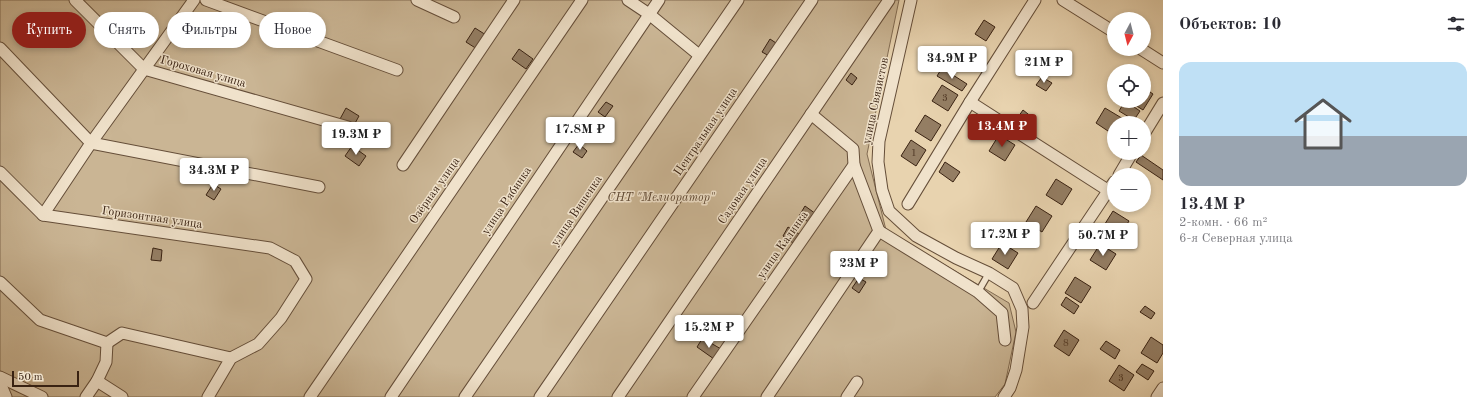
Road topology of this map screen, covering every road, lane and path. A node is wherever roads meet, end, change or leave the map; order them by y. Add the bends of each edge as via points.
1 (75, 0) edge
2 (194, 0) edge
3 (206, 0) edge
4 (417, 0) edge
5 (514, 0) edge
6 (582, 0) edge
7 (628, 0) edge
8 (659, 0) edge
9 (738, 0) edge
10 (812, 0) edge
11 (889, 0) edge
12 (911, 0) edge
13 (1035, 0) edge
14 (1063, 0) edge
15 (649, 14) junction
16 (454, 17) dead end
17 (1107, 28) edge
18 (0, 48) edge
19 (699, 55) junction
20 (1151, 55) edge
21 (1163, 63) edge
22 (144, 69) junction
23 (397, 70) dead end
24 (970, 102) junction
25 (1163, 103) edge
26 (811, 114) junction
27 (1151, 123) edge
28 (348, 127) dead end
29 (91, 143) junction
30 (403, 165) dead end
31 (854, 165) junction
32 (0, 172) edge
33 (1107, 183) edge
34 (319, 188) dead end
35 (1107, 193) edge
36 (908, 204) dead end
37 (43, 215) junction
38 (878, 231) junction
39 (988, 273) junction
40 (0, 282) edge
41 (978, 292) junction
42 (1033, 303) dead end
43 (1005, 340) dead end
44 (107, 343) junction
45 (231, 358) junction
46 (0, 377) edge
47 (97, 380) junction
48 (857, 382) dead end
49 (0, 383) edge
50 (1163, 388) edge
51 (6, 397) edge
52 (42, 397) edge
53 (86, 397) edge
54 (122, 397) edge
55 (208, 397) edge
56 (310, 397) edge
57 (391, 397) edge
58 (465, 397) edge
59 (540, 397) edge
60 (618, 397) edge
61 (693, 397) edge
62 (767, 397) edge
63 (847, 397) edge
64 (1004, 397) edge
65 (1157, 397) edge

1 - 22 street, Гороховая улица
2 - 22 street
3 - 23 street
4 - 16 street
5 - 30 street
6 - 56 street, Озёрная улица
7 - 15 street
8 - 15 street, улица Рябинка
9 - 19 street, улица Вишенка
10 - 59 street, Центральная улица
11 - 26 street, Садовая улица
12 - 39 street, улица Связистов via 879,141 878,162 882,190 888,211 916,236
13 - 24 street
14 - 17 street
15 - 19 street
15 - 57 street, улица Рябинка
18 - 29 street
19 - 58 street, улица Вишенка
20 - 21 street
22 - 28 street, Гороховая улица
22 - 29 street
24 - 33 street
24 - 36 street
25 - 27 street
26 - 31 street via 853,149
26 - 60 street, Садовая улица
29 - 34 street
29 - 37 street
31 - 38 street
31 - 61 street, улица Калинка
32 - 37 street
35 - 42 street
37 - 45 street, Горизонтная улица via 270,248 295,261 306,279 282,318 258,344
38 - 41 street
38 - 62 street
39 - 41 lane
39 - 64 street, улица Связистов via 1013,288 1022,309 1023,327 1016,370
40 - 44 street via 40,320
41 - 43 street via 1002,313
44 - 45 street via 122,333
44 - 47 street via 106,362
45 - 55 street
46 - 52 street
47 - 53 street
47 - 54 street
48 - 63 street
49 - 51 street
50 - 65 street

